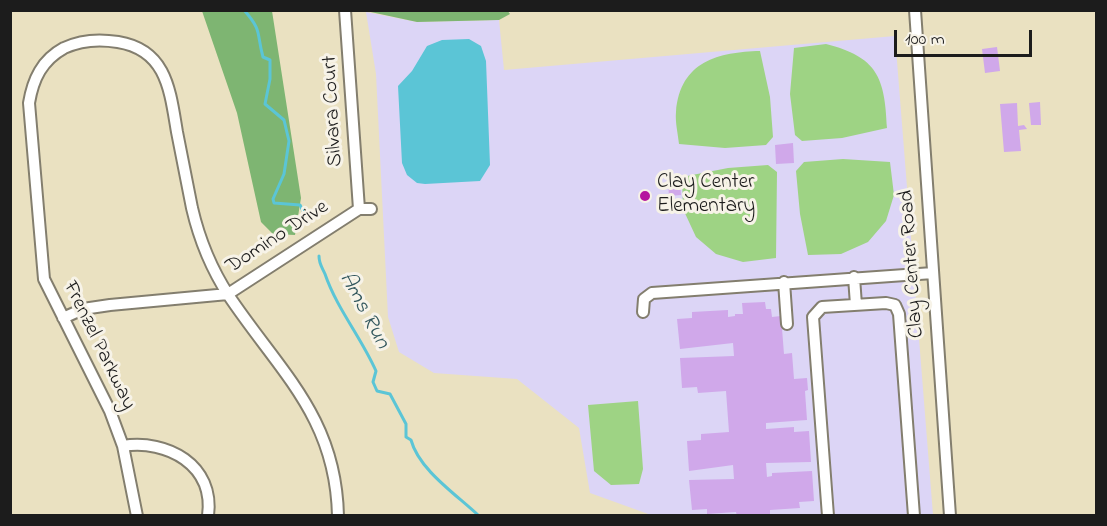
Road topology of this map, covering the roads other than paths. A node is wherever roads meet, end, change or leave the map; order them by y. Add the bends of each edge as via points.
1 (345, 10) edge
2 (915, 10) edge
3 (371, 208) dead end
4 (359, 209) junction
5 (933, 273) junction
6 (854, 277) junction
7 (784, 282) junction
8 (228, 294) junction
9 (856, 305) junction
10 (643, 312) dead end
11 (63, 318) junction
12 (787, 324) dead end
13 (123, 446) junction
14 (137, 516) edge
15 (208, 516) edge
16 (338, 516) edge
17 (828, 516) edge
18 (914, 516) edge
19 (950, 516) edge

1 - 4 street, Silvara Court
2 - 5 street, Clay Center Road
3 - 4 street, Domino Drive
4 - 8 street, Domino Drive
5 - 6 street
5 - 19 street, Clay Center Road
6 - 7 street
6 - 9 street
7 - 10 street via 652,293 644,299
7 - 12 street
8 - 11 street, Domino Drive via 110,305 83,309
8 - 11 street, Frenzel Parkway via 196,223 165,78 149,55 134,45 85,42 70,45 50,57 35,77 29,103 43,271 47,289
8 - 16 street via 313,412 332,461
9 - 17 street via 822,307 813,317
9 - 18 street via 891,303 899,314
11 - 13 street, Frenzel Parkway via 110,411
13 - 14 street, Frenzel Parkway
13 - 15 street via 158,446 186,459 205,486

